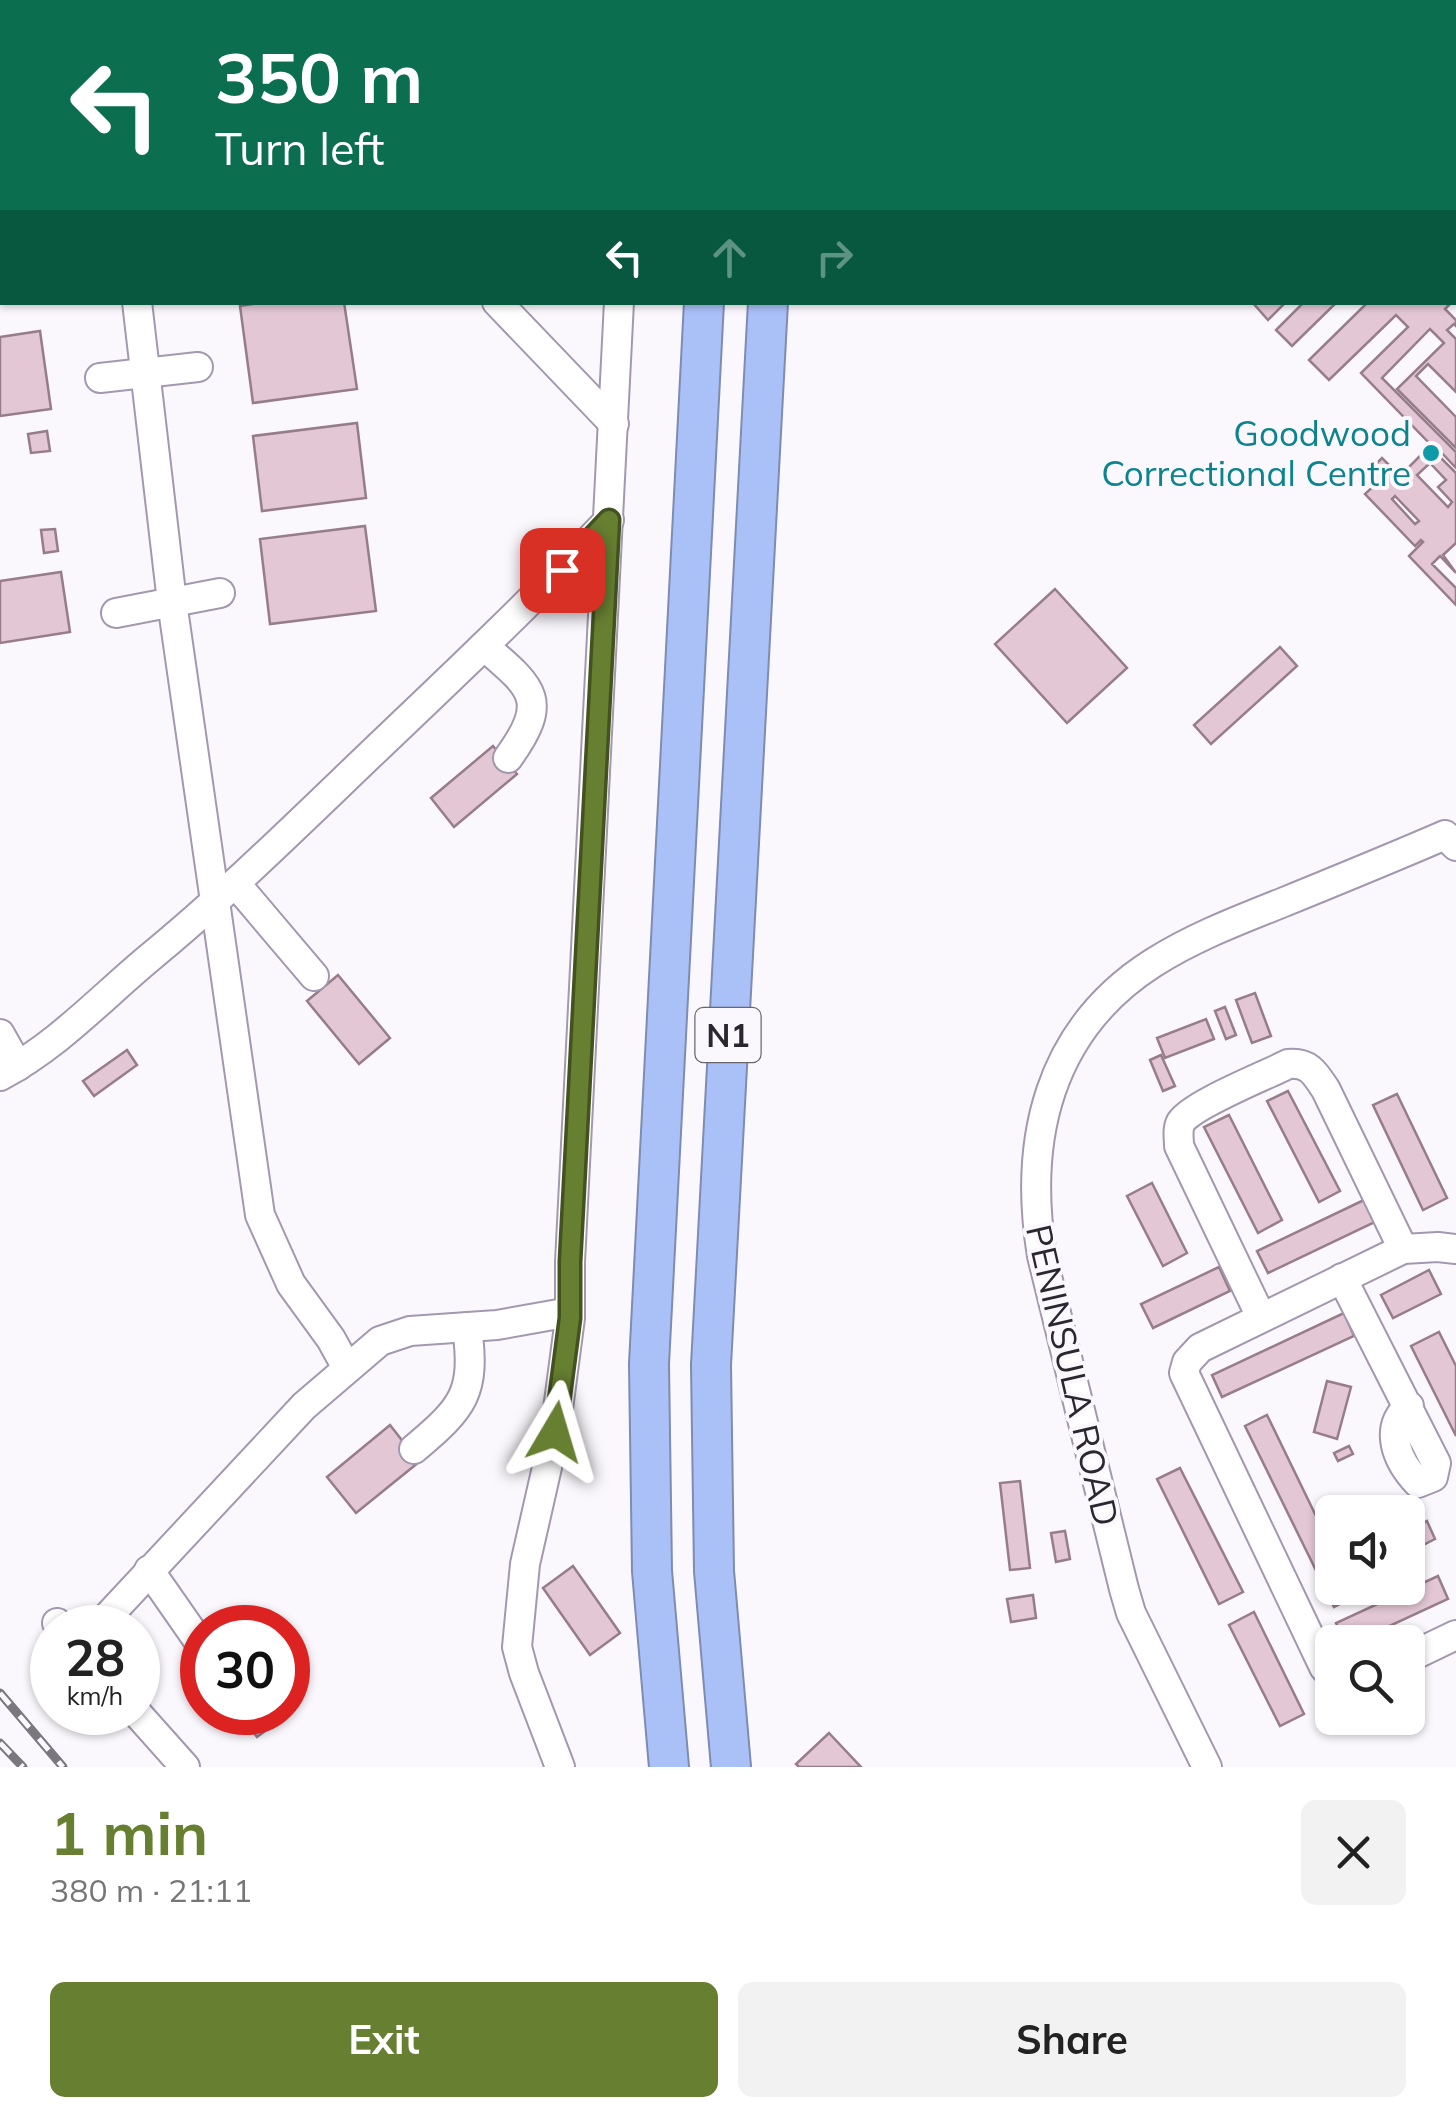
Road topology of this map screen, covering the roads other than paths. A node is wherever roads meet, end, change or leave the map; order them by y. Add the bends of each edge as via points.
1 (137, 305) edge
2 (500, 305) edge
3 (619, 305) edge
4 (704, 305) edge
5 (768, 305) edge
6 (198, 367) dead end
7 (143, 373) junction
8 (100, 378) dead end
9 (614, 424) junction
10 (609, 520) junction
11 (220, 593) dead end
12 (172, 602) junction
13 (116, 613) dead end
14 (484, 646) junction
15 (508, 758) dead end
16 (1451, 841) edge
17 (226, 894) junction
18 (314, 976) dead end
19 (0, 1034) edge
20 (9, 1071) edge
21 (1403, 1249) junction
22 (1456, 1250) edge
23 (1342, 1278) junction
24 (570, 1312) junction
25 (1261, 1317) junction
26 (467, 1327) junction
27 (347, 1368) junction
28 (1408, 1406) dead end
29 (414, 1449) dead end
30 (150, 1570) junction
31 (118, 1605) edge
32 (180, 1614) edge
33 (1456, 1634) edge
34 (1315, 1648) edge
35 (1425, 1650) edge
36 (156, 1735) edge
37 (185, 1767) edge
38 (560, 1767) edge
39 (669, 1767) edge
40 (731, 1767) edge
41 (1207, 1767) edge

1 - 7 street
2 - 9 street
3 - 9 street
4 - 39 highway, N1 via 650,1332 651,1539
5 - 40 highway, N1 via 711,1365 714,1571
6 - 7 street
7 - 8 street
7 - 12 street
9 - 10 street
10 - 14 street
10 - 24 street
11 - 12 street
12 - 13 street
12 - 17 street
14 - 15 street via 525,685 532,704 526,736
14 - 17 street
16 - 41 street, PENINSULA ROAD via 1227,925 1151,964 1077,1038 1042,1120 1034,1202 1042,1256 1120,1570 1131,1613
17 - 18 street
17 - 20 street via 82,1020
17 - 27 street via 260,1215 291,1284
19 - 20 street
21 - 22 street
21 - 23 street
21 - 25 street via 1326,1090 1313,1070 1288,1064 1193,1111 1178,1132
23 - 25 street
23 - 28 street
24 - 26 street
24 - 38 street via 555,1432 525,1564 518,1647
25 - 34 street via 1200,1348 1184,1373
26 - 27 street via 410,1331 380,1342
26 - 29 street via 471,1380 459,1404
27 - 30 street
30 - 31 street
30 - 32 street
33 - 35 street
36 - 37 street

